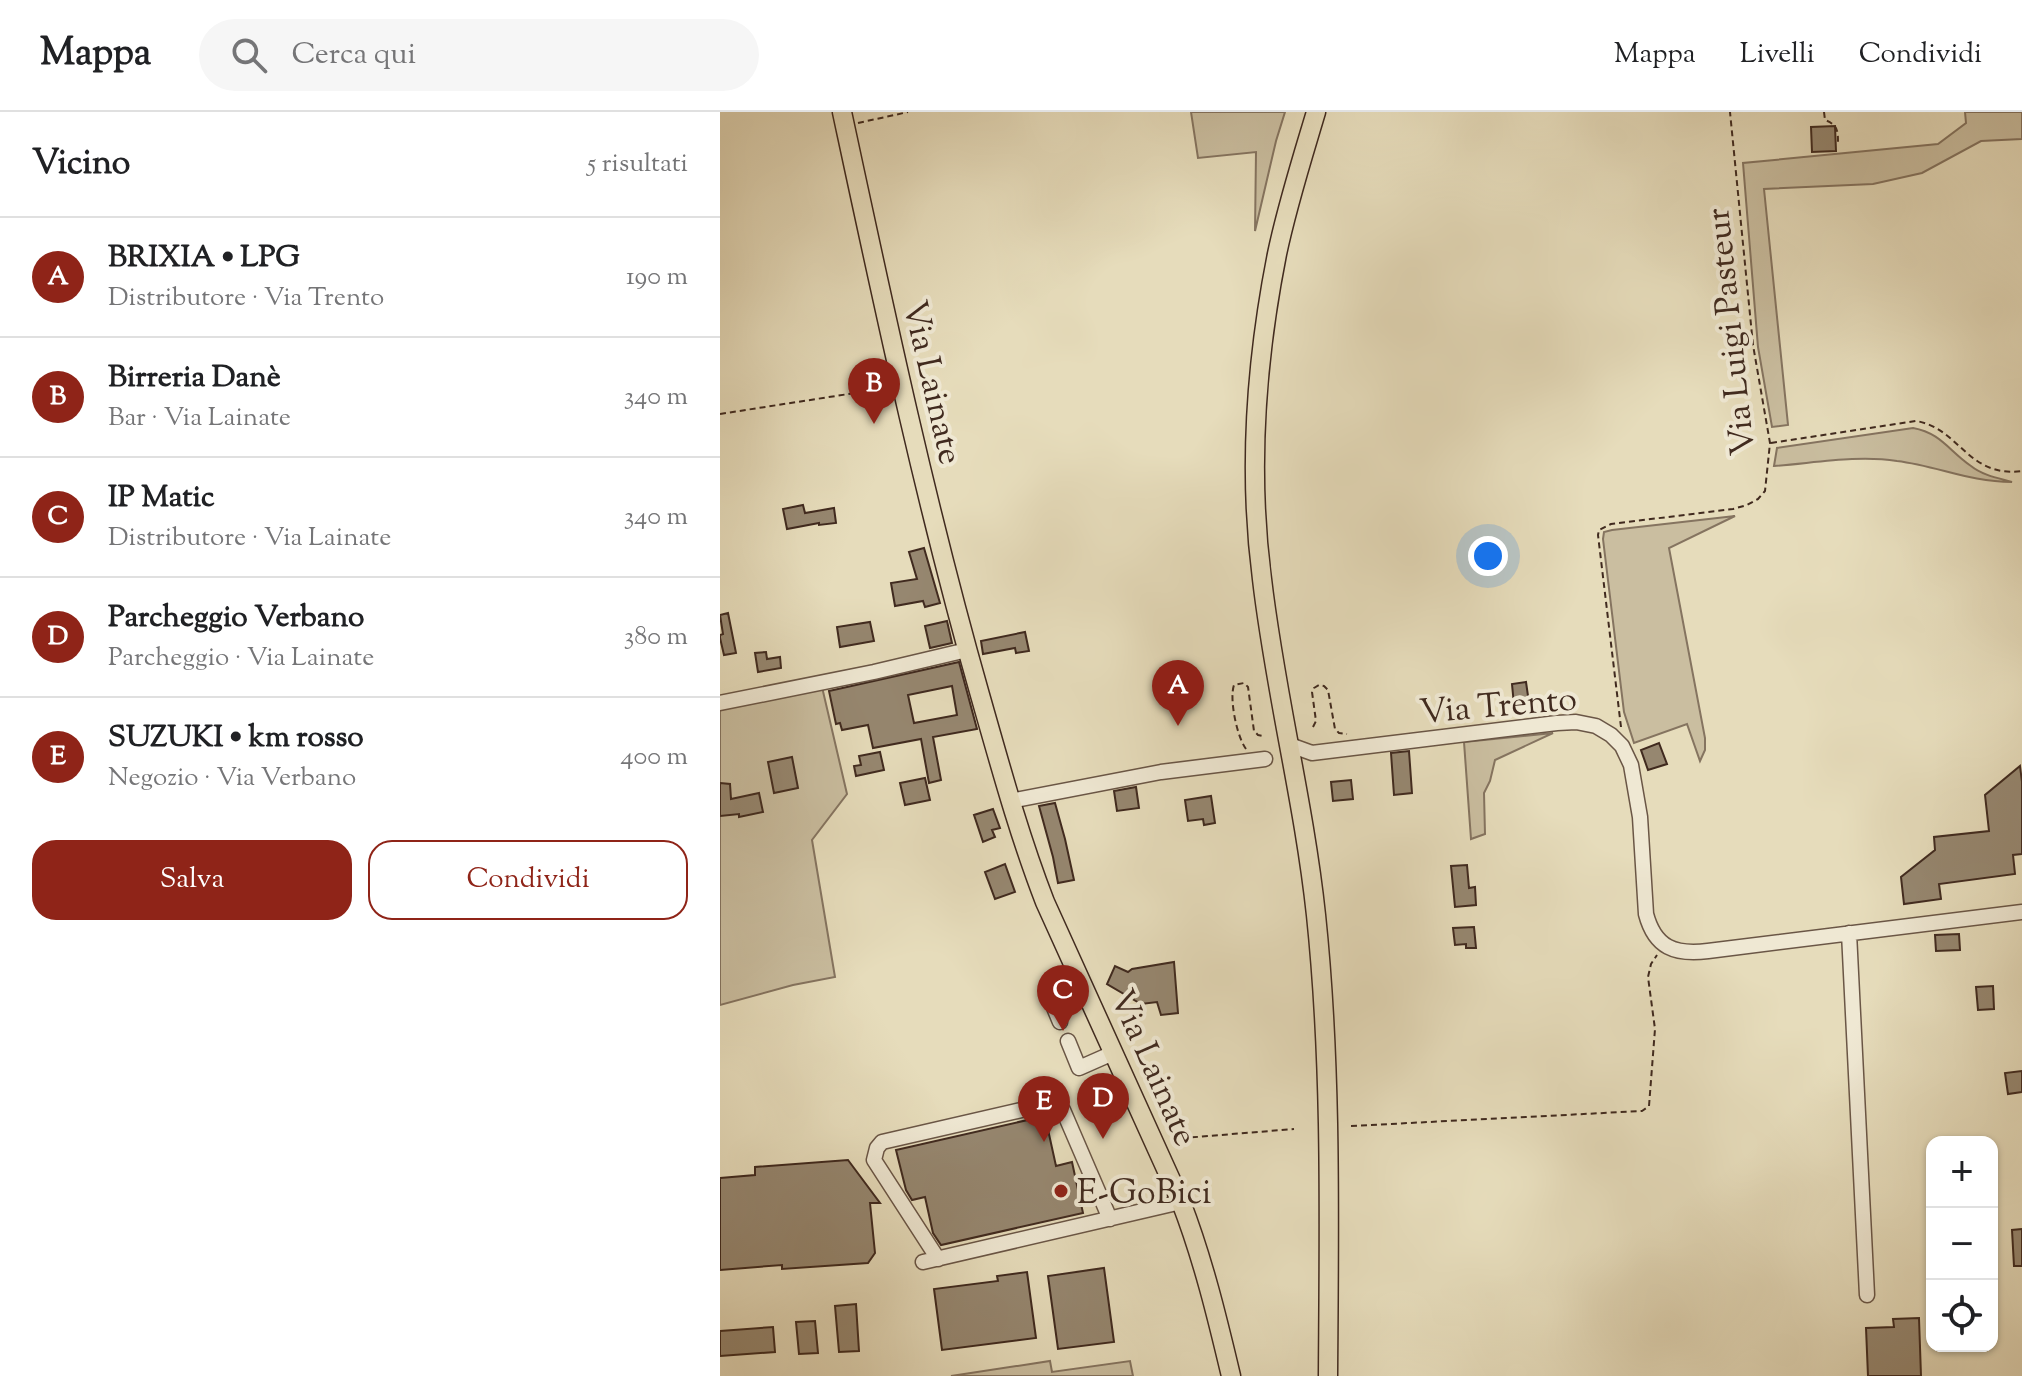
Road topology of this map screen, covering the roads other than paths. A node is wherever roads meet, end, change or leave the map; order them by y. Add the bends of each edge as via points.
1 (1316, 112) edge
2 (844, 119) edge
3 (967, 650) junction
4 (720, 703) edge
5 (1290, 745) junction
6 (1312, 753) junction
7 (1265, 759) dead end
8 (1294, 768) junction
9 (1010, 801) junction
10 (2022, 912) edge
11 (1849, 933) junction
12 (1083, 985) junction
13 (1060, 1022) dead end
14 (1068, 1041) dead end
15 (1113, 1053) junction
16 (1181, 1202) junction
17 (1110, 1219) junction
18 (1867, 1295) dead end
19 (1231, 1376) edge
20 (1328, 1376) edge

1 - 5 main road via 1278,253 1257,414 1261,578
2 - 3 main road, Via Lainate via 900,386
3 - 4 street
3 - 9 main road, Via Lainate
5 - 6 street
5 - 8 main road
6 - 8 street
6 - 11 street, Via Trento via 1557,723 1596,726 1622,746 1631,765 1646,914 1658,940 1694,953
7 - 9 street via 1161,772
8 - 20 main road via 1322,975
9 - 12 main road, Via Lainate via 1045,902
10 - 11 street
11 - 18 street
12 - 13 street via 1050,998
12 - 15 main road, Via Lainate
14 - 15 street via 1079,1068
15 - 16 main road, Via Lainate
16 - 17 street
16 - 19 main road, Via Lainate via 1204,1267
17 - 17 street via 930,1261 874,1153 882,1142 1052,1103 1063,1110

